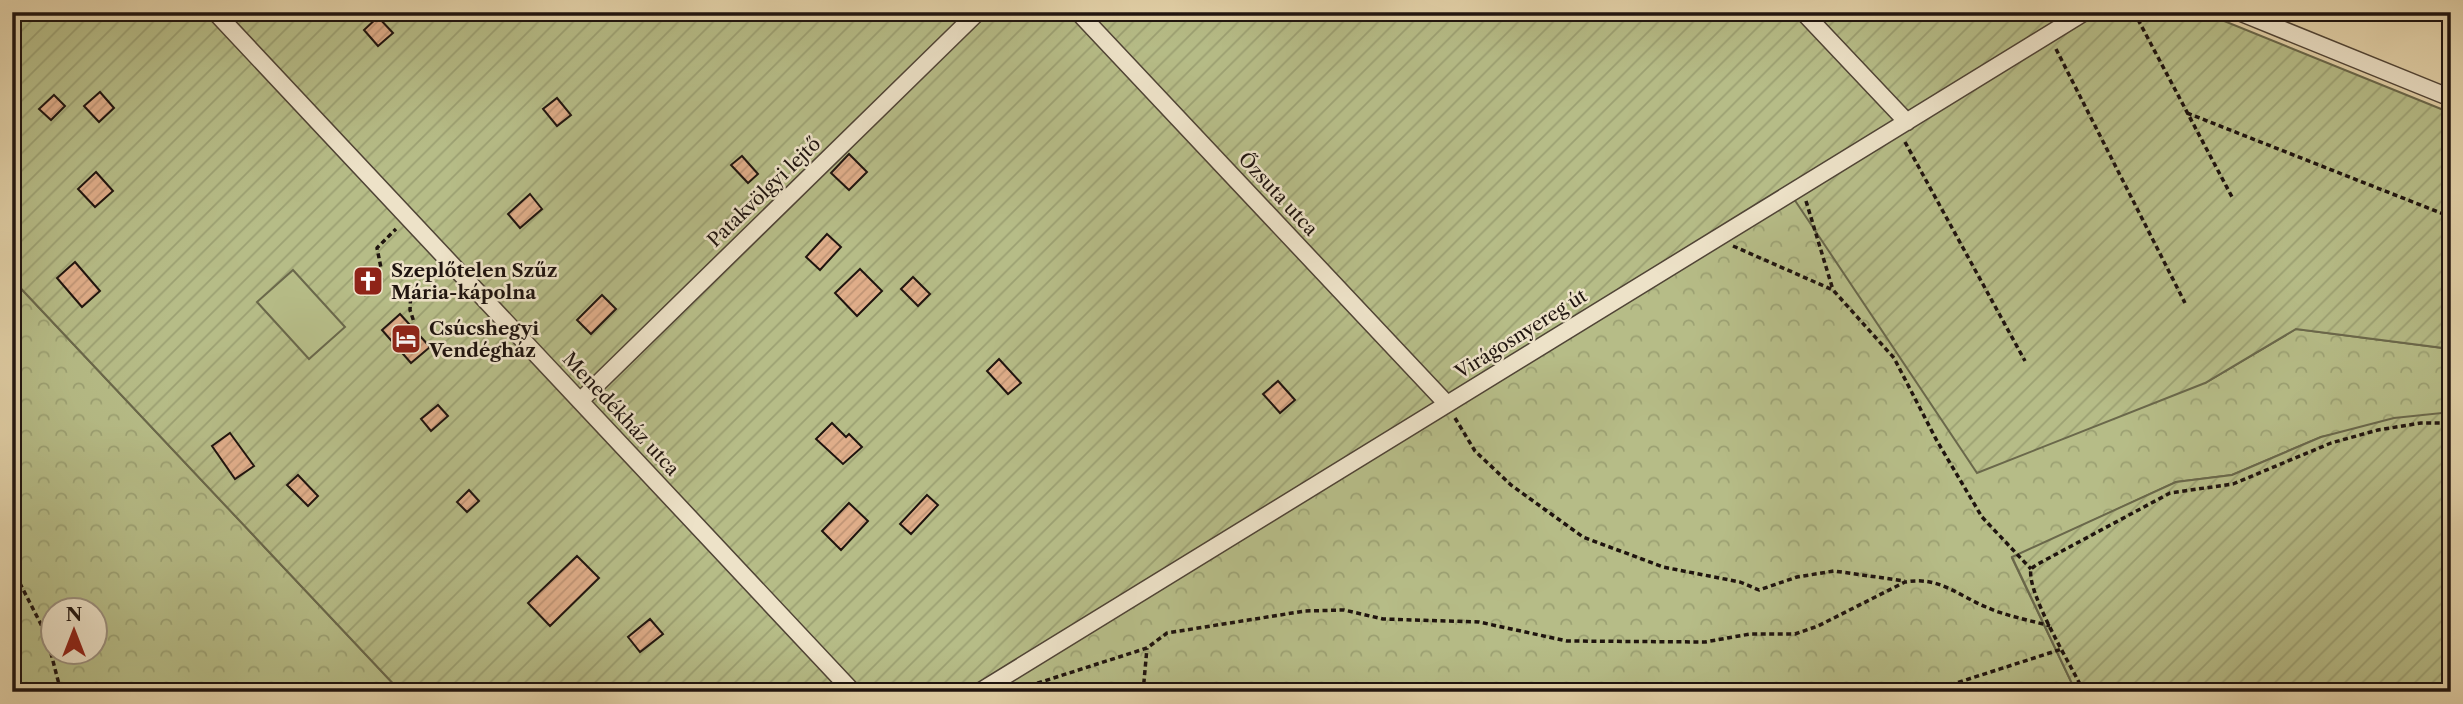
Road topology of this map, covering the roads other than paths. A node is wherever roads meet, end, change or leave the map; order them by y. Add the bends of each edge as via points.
1 (215, 12) edge
2 (978, 12) edge
3 (1078, 12) edge
4 (1802, 12) edge
5 (2085, 12) edge
6 (2239, 12) edge
7 (2451, 98) edge
8 (1902, 125) junction
9 (580, 401) junction
10 (1447, 404) junction
11 (983, 689) edge
12 (853, 692) edge

1 - 9 street, Menedékház utca
2 - 9 street, Patakvölgyi lejtő
3 - 10 street, Őzsuta utca
4 - 8 street
5 - 8 street, Virágosnyereg út
6 - 7 street
8 - 10 street, Virágosnyereg út
9 - 12 street, Menedékház utca
10 - 11 street, Virágosnyereg út

